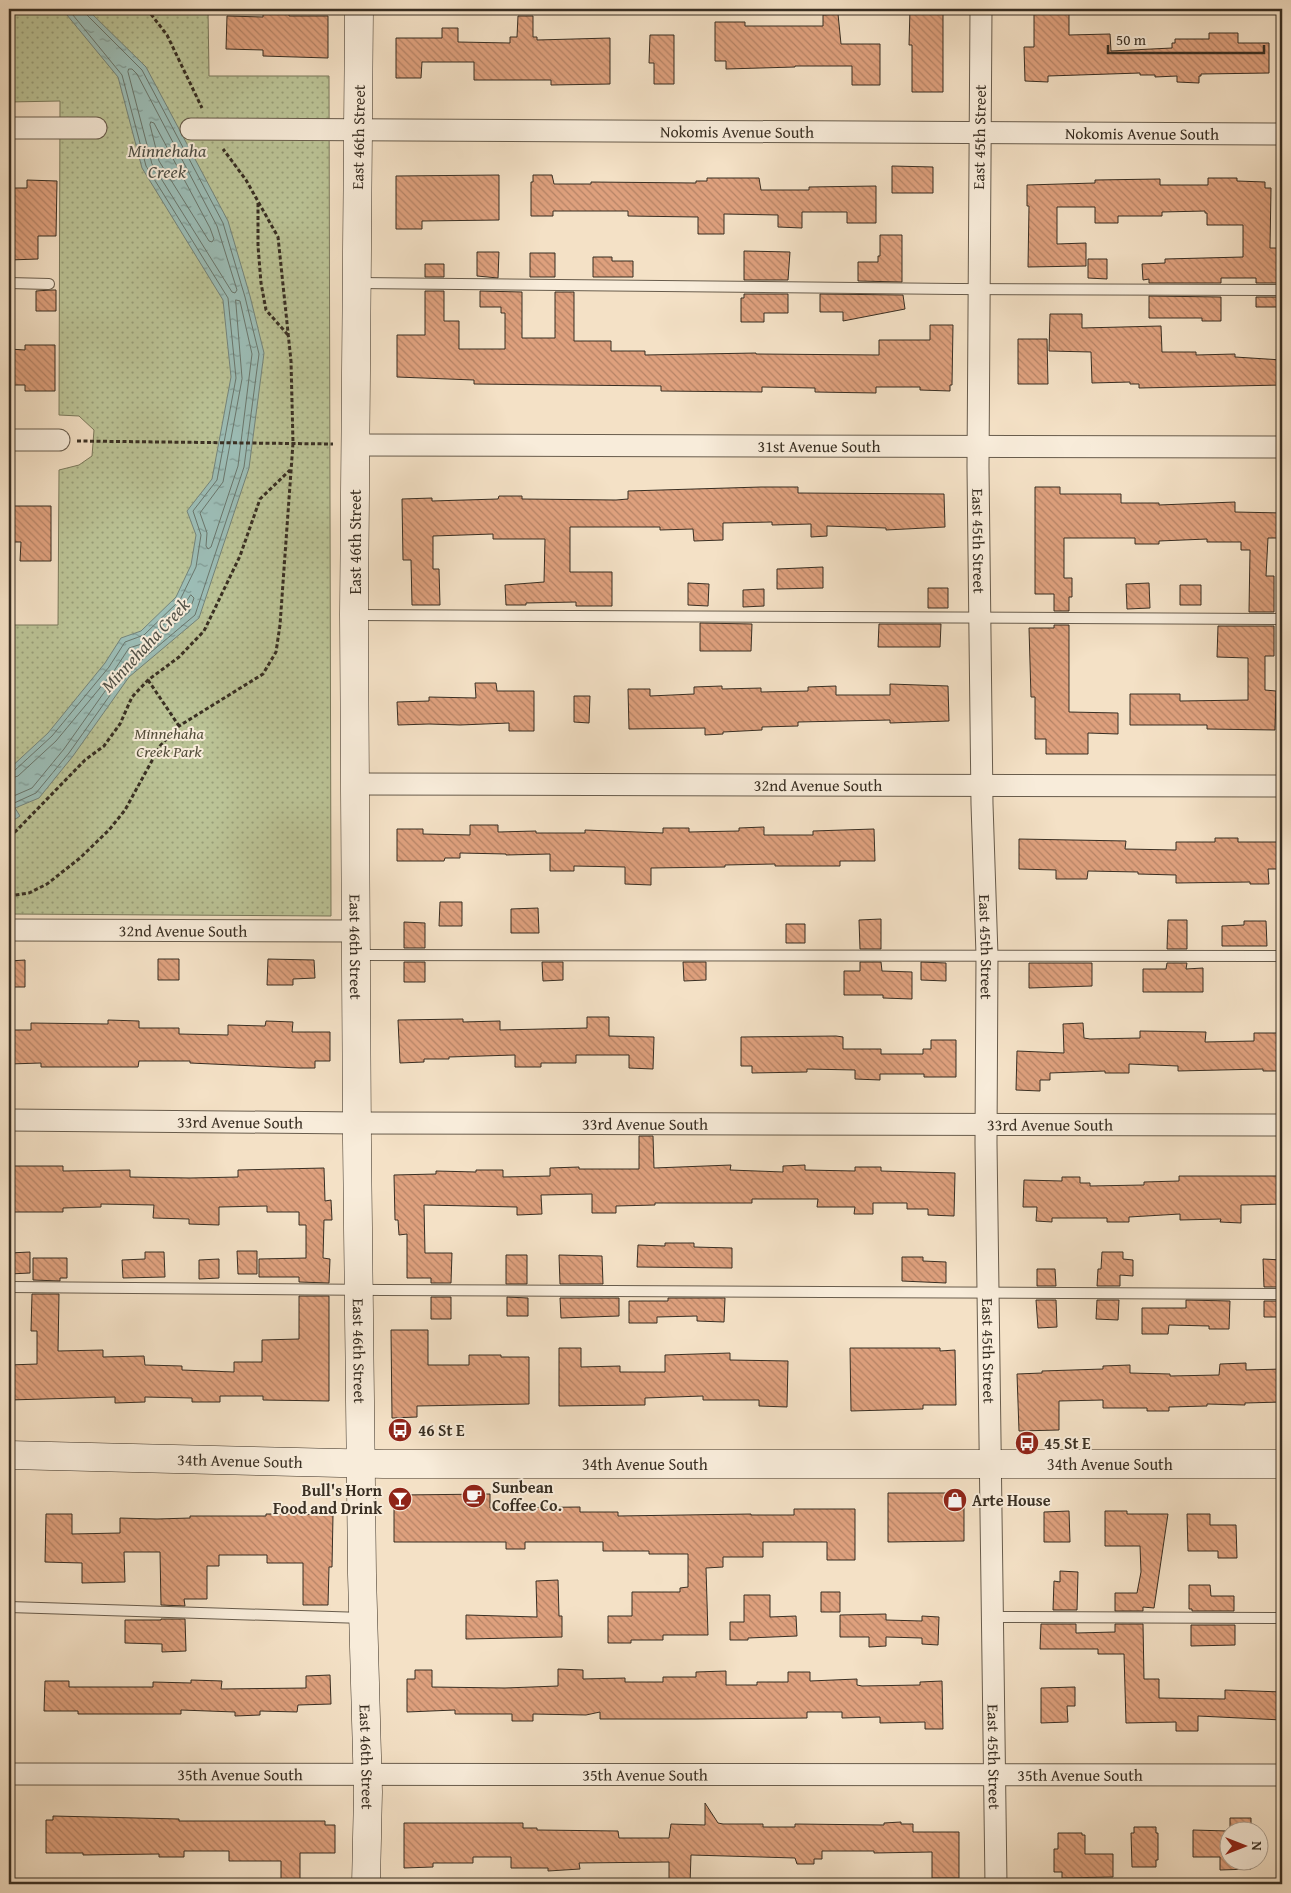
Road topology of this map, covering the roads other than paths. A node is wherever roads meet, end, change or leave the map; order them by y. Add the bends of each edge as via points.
1 (359, 9) edge
2 (981, 9) edge
3 (9, 128) edge
4 (96, 128) dead end
5 (191, 129) dead end
6 (358, 130) junction
7 (979, 133) junction
8 (1282, 134) edge
9 (9, 283) edge
10 (357, 283) junction
11 (49, 284) dead end
12 (978, 289) junction
13 (1282, 290) edge
14 (9, 440) edge
15 (59, 440) road end
16 (355, 445) junction
17 (1282, 447) edge
18 (978, 448) junction
19 (354, 615) junction
20 (980, 616) junction
21 (1282, 618) edge
22 (356, 784) junction
23 (982, 785) junction
24 (1282, 786) edge
25 (9, 930) edge
26 (356, 943) junction
27 (987, 955) junction
28 (1282, 956) edge
29 (9, 1120) edge
30 (357, 1123) junction
31 (986, 1125) junction
32 (1282, 1125) edge
33 (9, 1287) edge
34 (359, 1290) junction
35 (988, 1291) junction
36 (1282, 1294) edge
37 (9, 1455) edge
38 (362, 1463) junction
39 (989, 1463) junction
40 (1282, 1464) edge
41 (9, 1607) edge
42 (991, 1617) junction
43 (364, 1618) junction
44 (1282, 1618) edge
45 (367, 1773) junction
46 (9, 1774) edge
47 (994, 1775) junction
48 (1282, 1775) edge
49 (366, 1884) edge
50 (996, 1884) edge

1 - 6 street, East 46th Street
2 - 7 street, East 45th Street
3 - 4 street
5 - 6 street, Nokomis Avenue South
6 - 7 street, Nokomis Avenue South
6 - 10 street, East 46th Street
7 - 8 street, Nokomis Avenue South
7 - 12 street, East 45th Street
9 - 11 lane
10 - 12 lane
10 - 16 street, East 46th Street
12 - 13 lane
12 - 18 street, East 45th Street
14 - 15 street
16 - 18 street, 31st Avenue South
16 - 19 street, East 46th Street
17 - 18 street, 31st Avenue South
18 - 20 street, East 45th Street
19 - 20 lane
19 - 22 street, East 46th Street
20 - 21 lane
20 - 23 street, East 45th Street
22 - 23 street, 32nd Avenue South
22 - 26 street, East 46th Street
23 - 24 street, 32nd Avenue South
23 - 27 street, East 45th Street
25 - 26 street, 32nd Avenue South
26 - 27 lane
26 - 30 street, East 46th Street
27 - 28 lane
27 - 31 street, East 45th Street
29 - 30 street, 33rd Avenue South
30 - 31 street, 33rd Avenue South
30 - 34 street, East 46th Street
31 - 32 street, 33rd Avenue South
31 - 35 street, East 45th Street
33 - 34 lane
34 - 35 lane
34 - 38 street, East 46th Street
35 - 36 lane
35 - 39 street, East 45th Street
37 - 38 street, 34th Avenue South
38 - 39 street, 34th Avenue South
38 - 43 street, East 46th Street
39 - 40 street, 34th Avenue South
39 - 42 street, East 45th Street
41 - 43 lane
42 - 44 lane
42 - 47 street, East 45th Street
43 - 45 street, East 46th Street
45 - 46 street, 35th Avenue South
45 - 47 street, 35th Avenue South
45 - 49 street, East 46th Street
47 - 48 street, 35th Avenue South
47 - 50 street, East 45th Street

